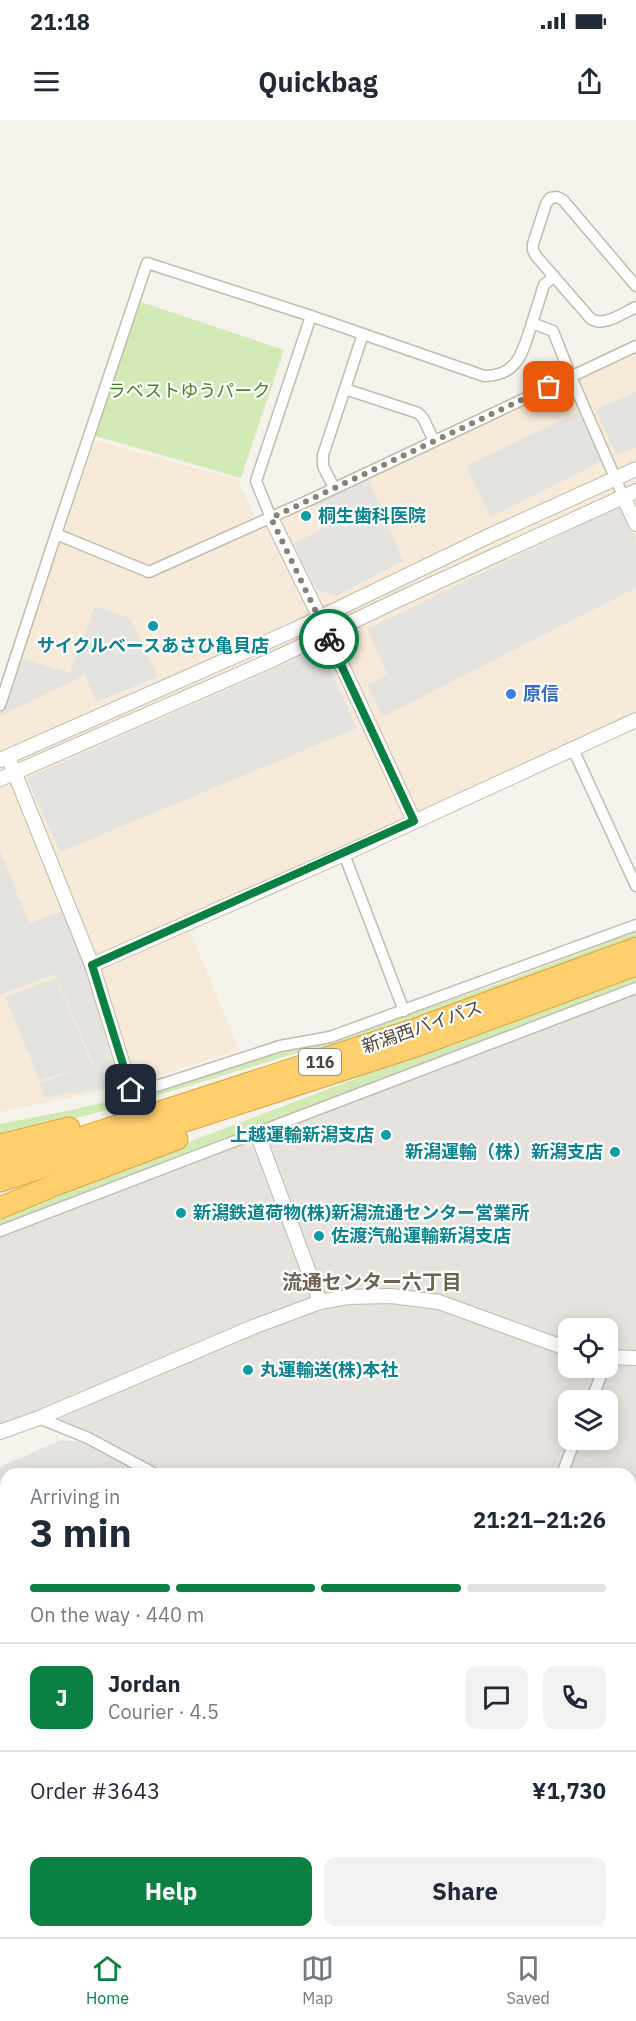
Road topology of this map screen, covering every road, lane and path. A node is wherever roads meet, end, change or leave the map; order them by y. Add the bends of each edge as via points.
1 (554, 276) junction
2 (636, 286) edge
3 (636, 307) edge
4 (311, 316) junction
5 (532, 323) junction
6 (363, 334) junction
7 (636, 346) edge
8 (571, 377) junction
9 (345, 389) junction
10 (434, 441) junction
11 (636, 469) edge
12 (616, 478) junction
13 (334, 488) junction
14 (630, 493) edge
15 (271, 518) junction
16 (636, 525) edge
17 (56, 534) junction
18 (320, 618) junction
19 (327, 634) junction
20 (0, 705) edge
21 (636, 720) edge
22 (573, 749) junction
23 (4, 758) edge
24 (14, 773) junction
25 (0, 779) edge
26 (414, 821) junction
27 (344, 854) junction
28 (636, 886) edge
29 (636, 925) edge
30 (636, 948) edge
31 (92, 965) junction
32 (636, 965) edge
33 (636, 988) edge
34 (404, 1011) junction
35 (329, 1067) junction
36 (131, 1090) joint
37 (256, 1134) junction
38 (0, 1145) edge
39 (0, 1164) edge
40 (0, 1181) edge
41 (0, 1208) edge
42 (0, 1231) edge
43 (320, 1302) junction
44 (558, 1344) edge
45 (618, 1357) edge
46 (636, 1358) edge
47 (39, 1418) junction
48 (0, 1431) edge
49 (571, 1450) edge
50 (144, 1468) edge
51 (564, 1468) edge

1 - 2 street via 533,250 533,244 546,204 557,197
1 - 3 street via 596,322
1 - 5 street via 544,285
4 - 6 street
4 - 15 street via 256,481
4 - 17 street via 147,263
5 - 6 street via 520,358 513,367 494,376 484,376
5 - 8 street via 553,331
6 - 9 street
7 - 8 street
8 - 10 street
8 - 12 street
9 - 10 street via 418,413
9 - 13 street via 322,461
10 - 13 street
11 - 12 street
12 - 14 street
12 - 18 street
13 - 15 street
14 - 16 street
14 - 19 street
15 - 17 street via 149,572
15 - 18 street
17 - 20 street
18 - 19 street
18 - 23 street
19 - 24 street
19 - 26 street
21 - 22 street
22 - 26 street
22 - 28 street
23 - 24 street
24 - 25 street
24 - 31 street
26 - 27 street
27 - 31 street
27 - 34 street
29 - 34 street
30 - 35 highway, 新潟西バイパス / 116
31 - 36 street
32 - 35 highway, 新潟西バイパス / 116 via 508,1014
33 - 37 street
34 - 36 street via 330,1037 280,1046 159,1085
35 - 38 highway
35 - 39 highway, 新潟西バイパス / 116
35 - 40 highway, 新潟西バイパス / 116
35 - 41 highway via 186,1135
37 - 42 street
37 - 43 street
43 - 44 street via 370,1295 439,1302
43 - 47 street
45 - 46 street
47 - 48 street
47 - 50 street via 88,1438
49 - 51 street

